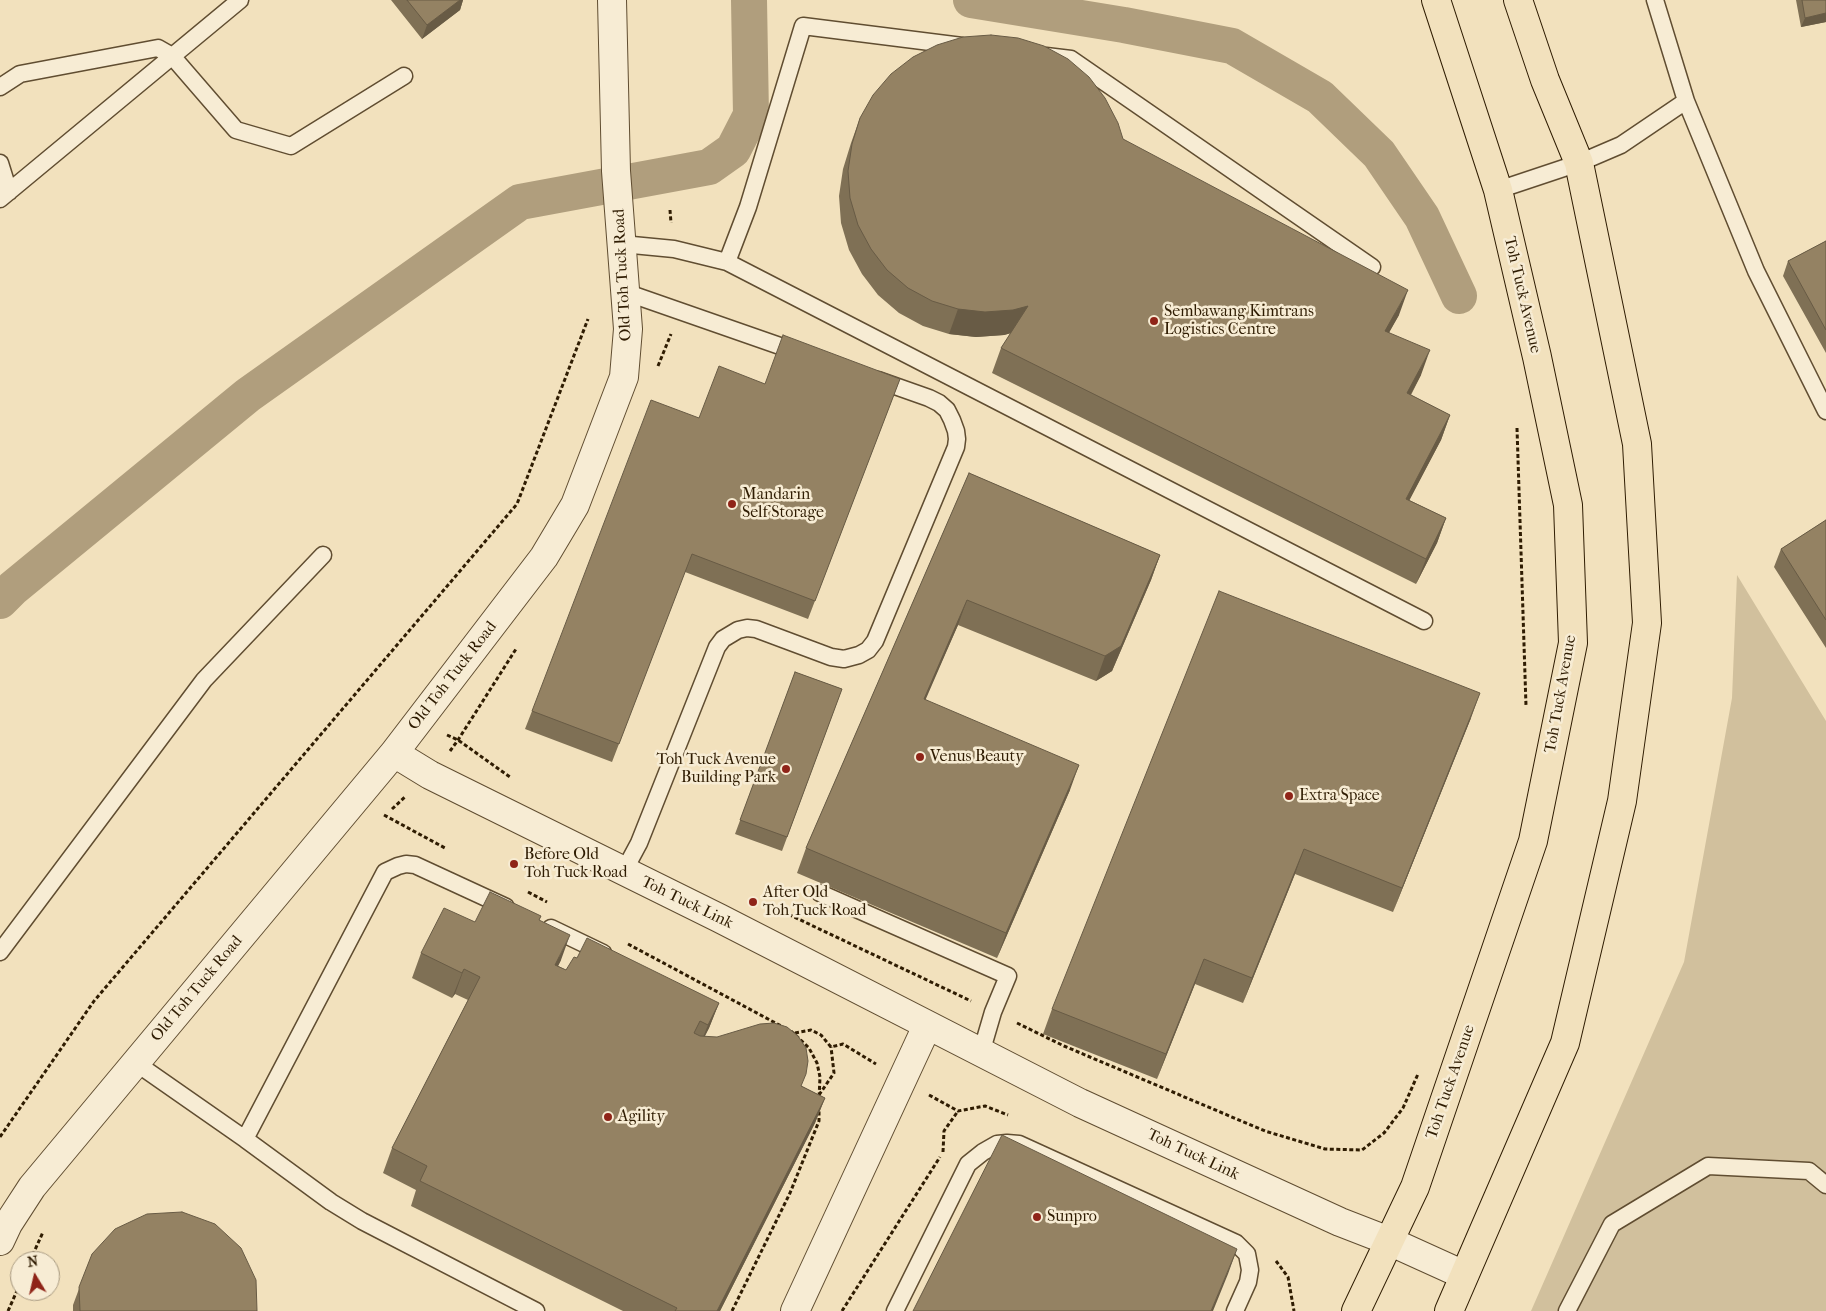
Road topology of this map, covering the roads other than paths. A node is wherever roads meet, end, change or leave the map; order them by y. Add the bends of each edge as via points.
1 (240, 0) edge
2 (612, 0) edge
3 (1436, 0) edge
4 (1518, 0) edge
5 (1655, 0) edge
6 (982, 48) edge
7 (1031, 55) edge
8 (172, 56) junction
9 (404, 76) dead end
10 (0, 87) edge
11 (1686, 101) junction
12 (0, 163) edge
13 (1579, 163) junction
14 (1498, 190) junction
15 (4, 196) edge
16 (622, 244) junction
17 (727, 262) junction
18 (1372, 267) dead end
19 (625, 292) junction
20 (818, 359) edge
21 (864, 375) edge
22 (1826, 411) edge
23 (323, 555) dead end
24 (1424, 620) dead end
25 (394, 753) junction
26 (624, 872) junction
27 (820, 893) edge
28 (523, 915) edge
29 (541, 924) edge
30 (0, 952) edge
31 (613, 958) edge
32 (927, 1026) junction
33 (981, 1053) junction
34 (136, 1063) junction
35 (245, 1138) junction
36 (1826, 1185) edge
37 (3, 1228) edge
38 (1389, 1241) junction
39 (1464, 1275) junction
40 (536, 1311) edge
41 (795, 1311) edge
42 (895, 1311) edge
43 (1235, 1311) edge
44 (1356, 1311) edge
45 (1449, 1311) edge
46 (1567, 1311) edge

1 - 8 lane
2 - 16 street, Old Toh Tuck Road via 614,127
3 - 14 main road, Toh Tuck Avenue
4 - 13 main road via 1545,80
5 - 11 lane
6 - 17 lane via 803,26 748,207
7 - 18 lane via 1071,60
8 - 9 lane via 236,130 291,146
8 - 10 lane via 158,48 20,74
8 - 15 lane
11 - 13 lane via 1621,145
11 - 22 lane via 1756,271
12 - 15 lane
13 - 14 lane
13 - 39 main road via 1637,444 1647,623 1622,801 1564,1043
14 - 38 main road, Toh Tuck Avenue via 1568,504 1573,643 1533,841 1415,1187
16 - 17 lane via 674,249
16 - 19 street, Old Toh Tuck Road
17 - 24 lane
19 - 20 lane
19 - 25 street, Old Toh Tuck Road via 628,329 624,377 575,505 544,558
21 - 26 lane via 939,403 947,410 957,439 874,641 868,650 844,659 756,629 730,633 723,639
23 - 30 lane via 204,680
25 - 26 street, Toh Tuck Link via 430,775
25 - 34 street, Old Toh Tuck Road
26 - 32 street, Toh Tuck Link
27 - 33 lane via 1008,976
28 - 35 lane via 415,865 406,864 385,872
29 - 31 lane
32 - 33 street, Toh Tuck Link
32 - 41 street
33 - 38 street, Toh Tuck Link via 1080,1103 1340,1222
34 - 35 lane
34 - 37 street, Old Toh Tuck Road via 32,1187
35 - 40 lane via 362,1221
36 - 46 lane via 1809,1171 1708,1166 1612,1224
38 - 39 street, Toh Tuck Link
38 - 44 main road, Toh Tuck Avenue
39 - 45 main road
42 - 43 lane via 968,1164 997,1144 1007,1143 1018,1144 1236,1243 1247,1254 1250,1270

